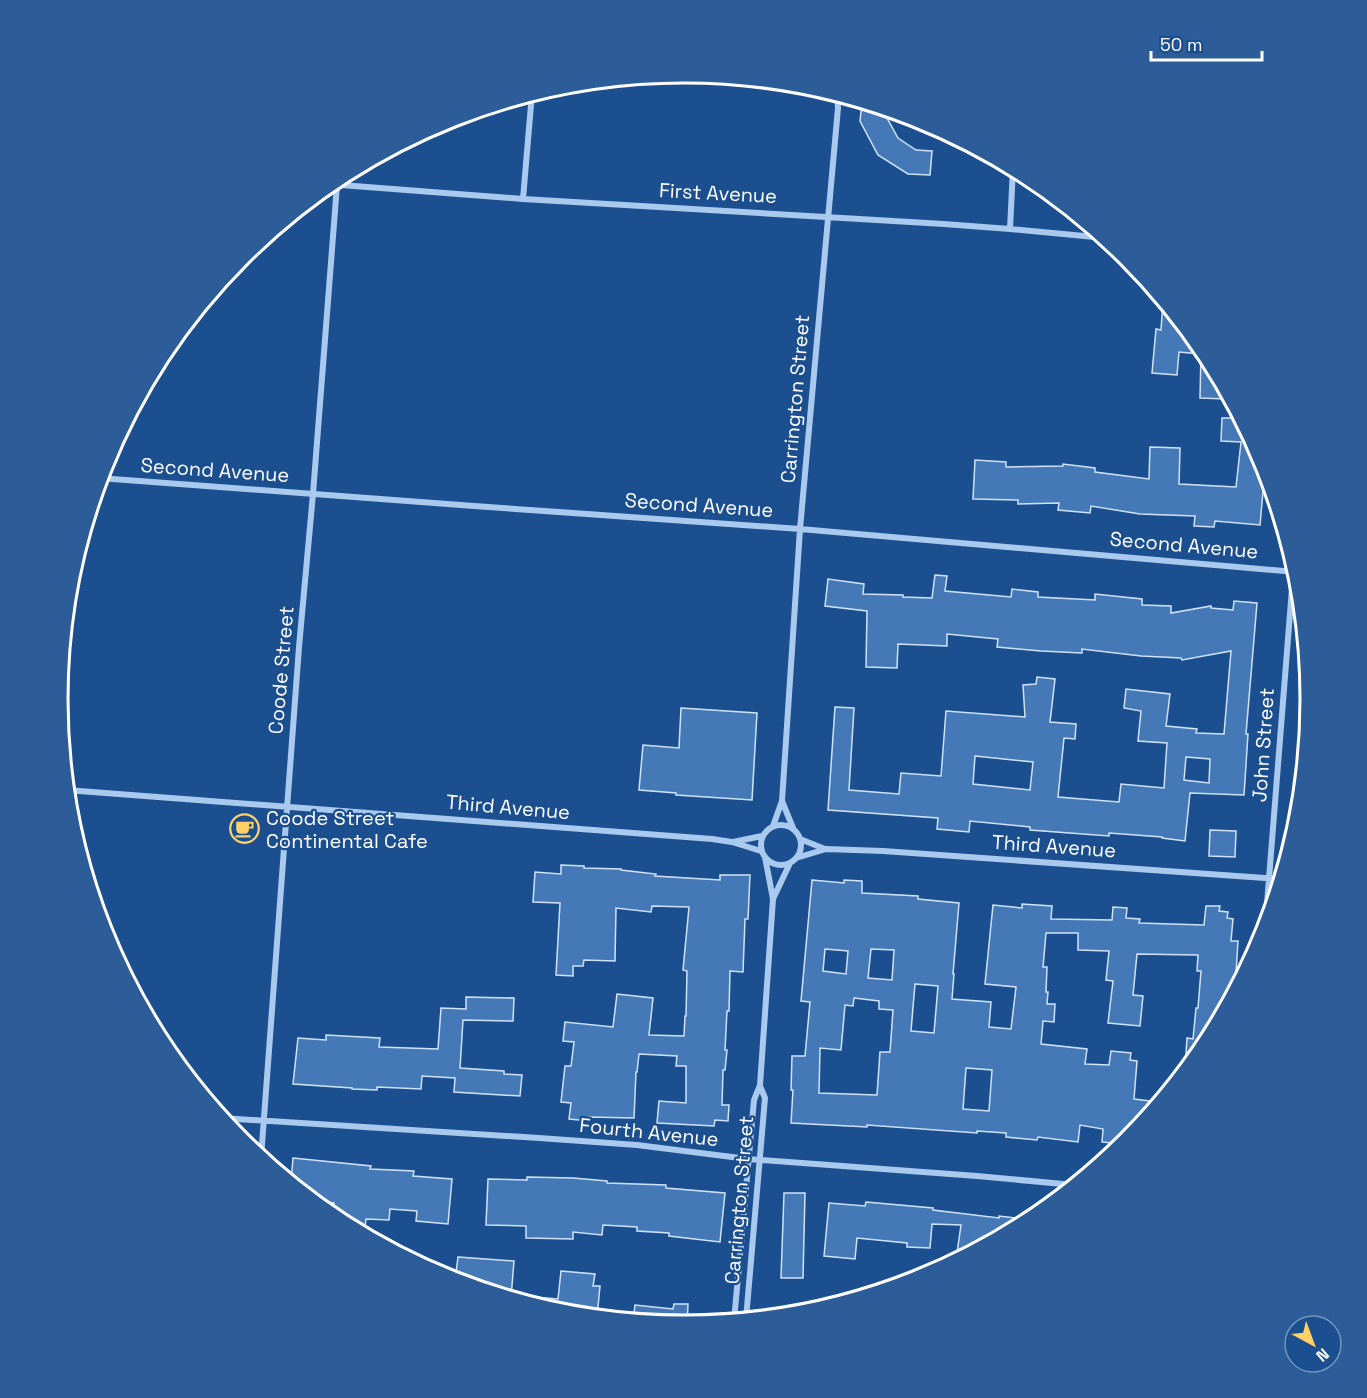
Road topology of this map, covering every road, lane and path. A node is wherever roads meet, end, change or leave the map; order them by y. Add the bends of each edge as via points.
1 (531, 102) edge
2 (838, 103) edge
3 (1013, 179) edge
4 (344, 185) edge
5 (337, 190) edge
6 (523, 199) junction
7 (828, 216) junction
8 (1010, 229) junction
9 (1091, 237) edge
10 (108, 479) edge
11 (313, 494) junction
12 (801, 529) junction
13 (1286, 571) edge
14 (1292, 607) edge
15 (75, 791) edge
16 (782, 801) junction
17 (286, 808) junction
18 (773, 826) junction
19 (793, 828) junction
20 (762, 836) junction
21 (800, 839) junction
22 (732, 842) junction
23 (826, 849) junction
24 (763, 854) junction
25 (793, 860) junction
26 (1270, 878) junction
27 (1269, 892) edge
28 (773, 899) junction
29 (760, 1085) junction
30 (233, 1119) edge
31 (263, 1121) junction
32 (262, 1148) edge
33 (748, 1159) junction
34 (760, 1160) junction
35 (1063, 1184) edge
36 (747, 1312) edge
37 (735, 1313) edge

1 - 6 street
2 - 7 street, Carrington Street
3 - 8 street
4 - 6 street, First Avenue
5 - 11 street, Coode Street
6 - 7 street, First Avenue
7 - 8 street, First Avenue
7 - 12 street, Carrington Street
8 - 9 street, First Avenue
10 - 11 street, Second Avenue
11 - 12 street, Second Avenue
11 - 17 street, Coode Street
12 - 13 street, Second Avenue
12 - 16 street, Carrington Street
14 - 26 street, John Street
15 - 17 street, Third Avenue
16 - 18 street, Carrington Street
16 - 19 street, Carrington Street
17 - 22 street, Third Avenue
17 - 31 street, Coode Street
18 - 19 street
18 - 20 street
19 - 21 street
20 - 22 street, Third Avenue
20 - 24 street
21 - 23 street, Third Avenue
21 - 25 street via 801,846
22 - 24 street, Third Avenue
23 - 25 street, Third Avenue
23 - 26 street, Third Avenue
24 - 25 street via 779,865
24 - 28 street, Carrington Street
25 - 28 street, Carrington Street
26 - 27 street, John Street
28 - 29 street, Carrington Street
29 - 33 street, Carrington Street via 754,1100
29 - 34 street, Carrington Street via 765,1098
30 - 31 street, Fourth Avenue
31 - 32 street, Coode Street
31 - 33 street, Fourth Avenue via 626,1144
33 - 34 street, Fourth Avenue
33 - 37 street, Carrington Street
34 - 35 street, Fourth Avenue
34 - 36 street, Carrington Street

